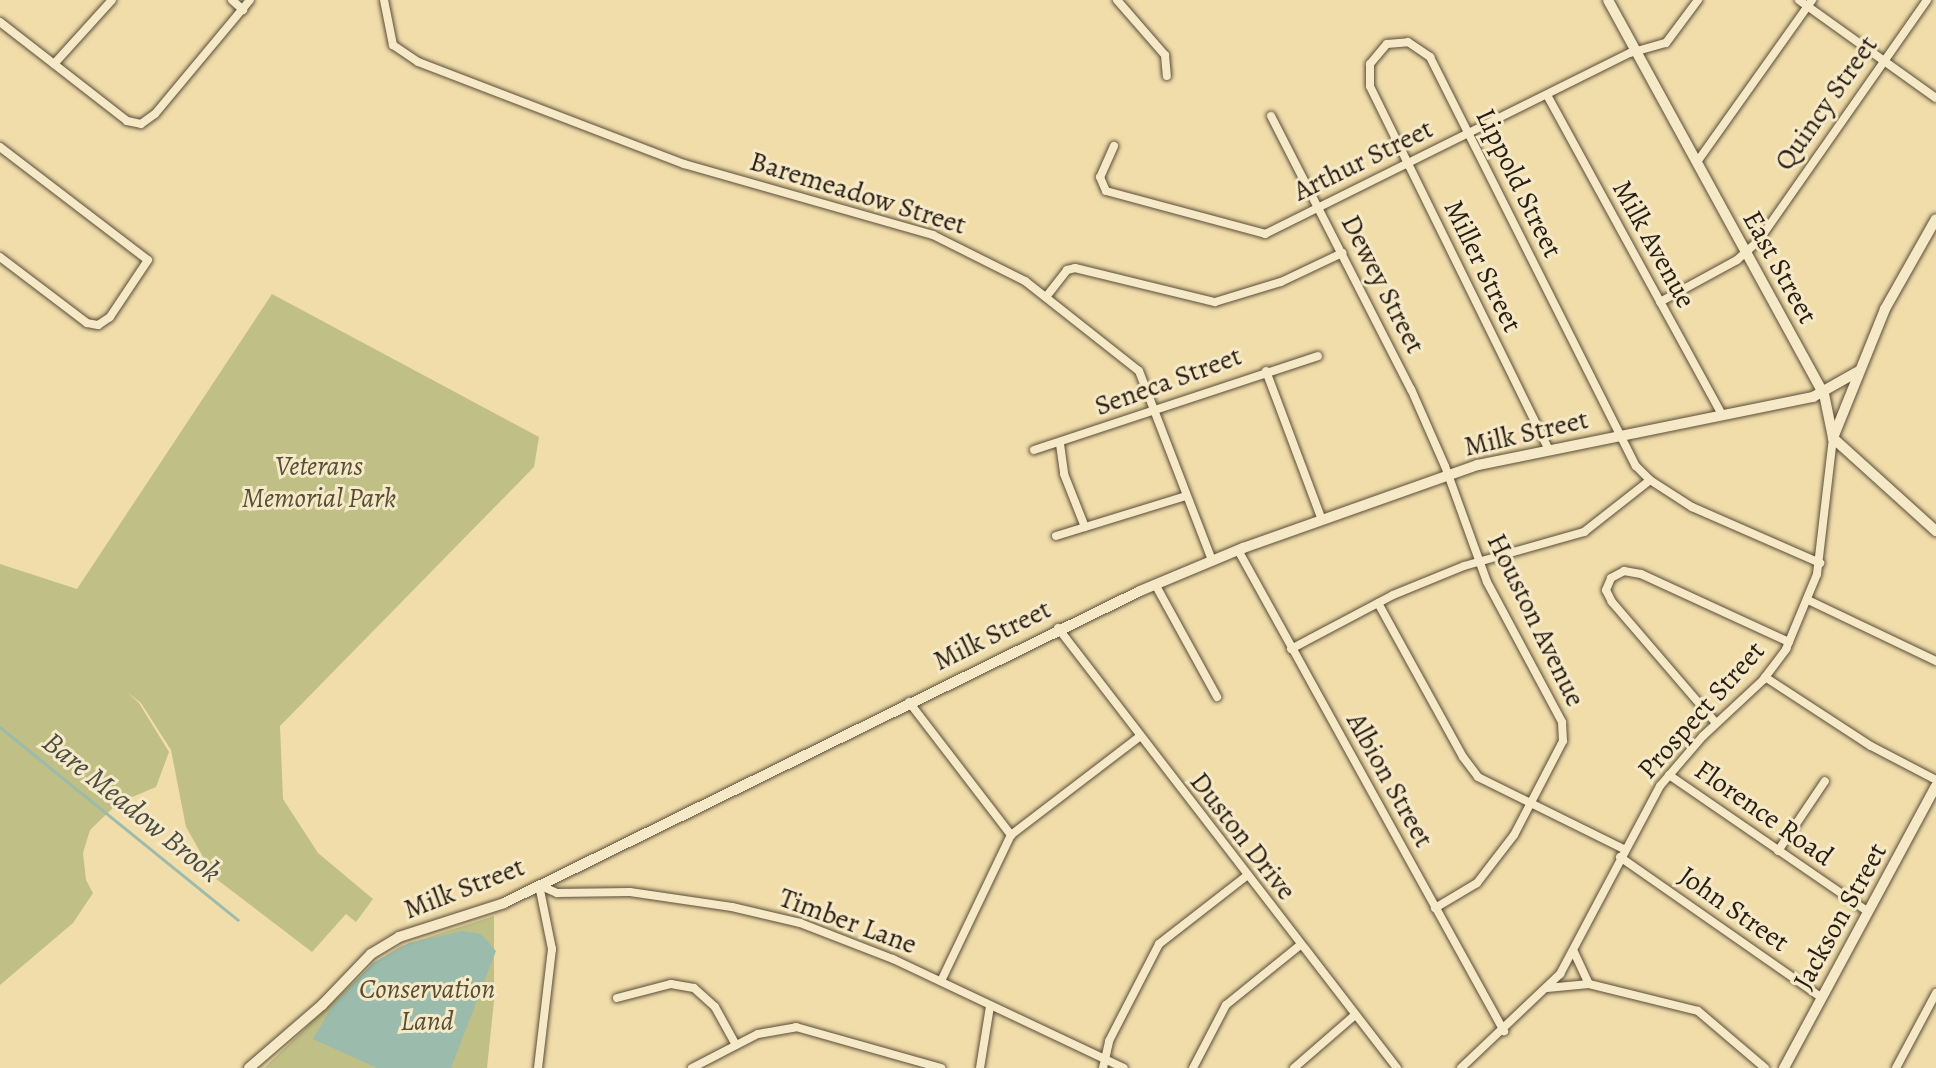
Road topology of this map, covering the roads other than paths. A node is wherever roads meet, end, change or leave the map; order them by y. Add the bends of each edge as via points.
1 (112, 0) edge
2 (232, 0) edge
3 (250, 0) edge
4 (384, 0) edge
5 (1117, 0) edge
6 (1608, 0) edge
7 (1698, 0) edge
8 (1799, 0) edge
9 (1927, 0) edge
10 (1809, 3) edge
11 (243, 10) junction
12 (0, 22) edge
13 (1636, 51) junction
14 (1883, 61) junction
15 (54, 64) junction
16 (1167, 76) dead end
17 (1547, 95) junction
18 (1936, 98) edge
19 (1378, 104) joint
20 (1271, 116) dead end
21 (1469, 133) junction
22 (1114, 146) dead end
23 (0, 147) edge
24 (1697, 162) junction
25 (1408, 164) junction
26 (1318, 207) junction
27 (1936, 219) edge
28 (1342, 253) junction
29 (1746, 253) junction
30 (0, 257) edge
31 (1046, 297) junction
32 (1660, 302) junction
33 (1318, 356) dead end
34 (1266, 371) junction
35 (1857, 372) junction
36 (1824, 394) junction
37 (1155, 409) junction
38 (1722, 415) junction
39 (1618, 435) junction
40 (1833, 438) junction
41 (1060, 444) junction
42 (1548, 448) junction
43 (1034, 450) dead end
44 (1448, 474) junction
45 (1650, 480) junction
46 (1186, 496) junction
47 (1322, 520) junction
48 (1085, 527) junction
49 (1936, 531) edge
50 (1056, 536) dead end
51 (1238, 550) junction
52 (1212, 560) junction
53 (1478, 562) junction
54 (1820, 563) junction
55 (1155, 584) junction
56 (1808, 600) junction
57 (1378, 603) junction
58 (1058, 628) junction
59 (1789, 642) junction
60 (1291, 649) junction
61 (1936, 661) edge
62 (1765, 677) junction
63 (1217, 697) dead end
64 (909, 702) junction
65 (1716, 723) junction
66 (1139, 737) junction
67 (1669, 775) junction
68 (1936, 780) edge
69 (1825, 781) dead end
70 (1936, 786) edge
71 (1533, 804) junction
72 (1012, 835) junction
73 (1778, 851) junction
74 (1622, 853) junction
75 (1245, 877) junction
76 (539, 885) junction
77 (1435, 908) junction
78 (1868, 912) junction
79 (1299, 946) junction
80 (1574, 952) junction
81 (941, 981) junction
82 (1589, 984) junction
83 (1546, 989) junction
84 (1936, 993) edge
85 (617, 998) dead end
86 (1822, 998) junction
87 (990, 1006) junction
88 (1355, 1015) junction
89 (1504, 1031) junction
90 (736, 1045) junction
91 (1104, 1064) edge
92 (249, 1068) edge
93 (538, 1068) edge
94 (694, 1068) edge
95 (941, 1068) edge
96 (980, 1068) edge
97 (1124, 1068) edge
98 (1193, 1068) edge
99 (1294, 1068) edge
100 (1397, 1068) edge
101 (1461, 1068) edge
102 (1765, 1068) edge
103 (1784, 1068) edge
104 (1896, 1068) edge

1 - 15 street
2 - 11 street
3 - 11 street
4 - 31 street, Baremeadow Street via 393,45 418,62 684,164 933,235 996,264
5 - 16 street via 1165,55
6 - 13 main road, East Street
7 - 13 street, Arthur Street via 1666,43
8 - 10 street
9 - 14 street, Quincy Street
10 - 14 street
10 - 24 street
11 - 15 street via 155,114 141,124 127,121
12 - 15 street
13 - 17 street, Arthur Street
13 - 24 main road, East Street
14 - 18 street
14 - 29 street, Quincy Street
17 - 21 street, Arthur Street
17 - 32 street, Milk Avenue
19 - 21 street, Lippold Street via 1368,80 1372,59 1387,44 1413,43 1430,57
19 - 25 street, Miller Street
20 - 26 street, Dewey Street
21 - 25 street, Arthur Street
21 - 39 street, Lippold Street
22 - 26 street, Arthur Street via 1100,177 1114,195 1265,234
23 - 30 street via 148,260 110,317 98,326 87,323
24 - 29 main road, East Street
25 - 26 street, Arthur Street
25 - 42 street, Miller Street
26 - 28 street, Dewey Street
27 - 35 street, Prospect Street via 1903,271
28 - 31 street via 1281,282 1215,302 1075,268 1067,270
28 - 44 street, Dewey Street
29 - 32 street, Quincy Street
29 - 36 main road, East Street
31 - 37 street, Baremeadow Street via 1134,364
32 - 38 street, Milk Avenue
33 - 34 street, Seneca Street
34 - 37 street, Seneca Street
34 - 47 street
35 - 36 street
35 - 40 street, Prospect Street
36 - 38 street, Milk Street
36 - 40 main road, East Street
37 - 41 street, Seneca Street
37 - 46 street, Baremeadow Street
38 - 39 street, Milk Street
39 - 42 street, Milk Street
39 - 45 street, Lippold Street
40 - 49 main road
40 - 54 street, Prospect Street
41 - 43 street, Seneca Street
41 - 48 street via 1064,474
42 - 44 street, Milk Street
44 - 47 street, Milk Street
44 - 53 street, Houston Avenue
45 - 53 street via 1584,532
45 - 54 street via 1692,507
46 - 48 street
46 - 52 street, Baremeadow Street
47 - 51 street, Milk Street
48 - 50 street
51 - 52 street, Milk Street
51 - 60 street, Albion Street
52 - 55 street, Milk Street
53 - 57 street
53 - 71 street, Houston Avenue via 1562,722 1563,741
54 - 56 street, Prospect Street
55 - 58 street, Milk Street
55 - 63 street
56 - 59 street, Prospect Street
56 - 61 street
57 - 60 street
57 - 71 street, John Street via 1469,767 1489,783
58 - 64 street, Milk Street
58 - 66 street, Duston Drive
59 - 62 street, Prospect Street
59 - 65 street via 1641,575 1624,571 1611,578 1606,590 1612,602
60 - 77 street, Albion Street
62 - 65 street, Prospect Street
62 - 68 street via 1871,746
64 - 72 street
64 - 76 street, Milk Street
65 - 67 street, Prospect Street
66 - 72 street
66 - 75 street, Duston Drive
67 - 73 street, Florence Road
67 - 74 street, Prospect Street
69 - 73 street
70 - 78 main road, Jackson Street
71 - 74 street, John Street
71 - 77 street, Houston Avenue via 1477,883
72 - 81 street
73 - 78 street, Florence Road
74 - 80 street, Prospect Street
74 - 86 street, John Street
75 - 79 street, Duston Drive
75 - 91 street via 1160,944 1109,1041
76 - 81 street, Timber Lane via 557,893 630,892 778,916
76 - 92 street, Milk Street via 504,903 385,945
76 - 93 street via 552,949
77 - 89 street, Albion Street
78 - 86 main road, Jackson Street
79 - 88 street, Duston Drive
79 - 98 street via 1226,1005
80 - 82 street
80 - 83 street, Prospect Street
81 - 87 street, Timber Lane
82 - 83 street
82 - 102 street via 1698,1010
83 - 89 street, Prospect Street
84 - 104 street
85 - 90 street via 671,984 694,988 715,1007
86 - 103 main road, Jackson Street
87 - 91 street, Timber Lane
87 - 96 street
88 - 99 street
88 - 100 street, Duston Drive
89 - 101 street, Prospect Street
90 - 94 street
90 - 95 street via 773,1029 796,1027
91 - 97 street, Timber Lane

